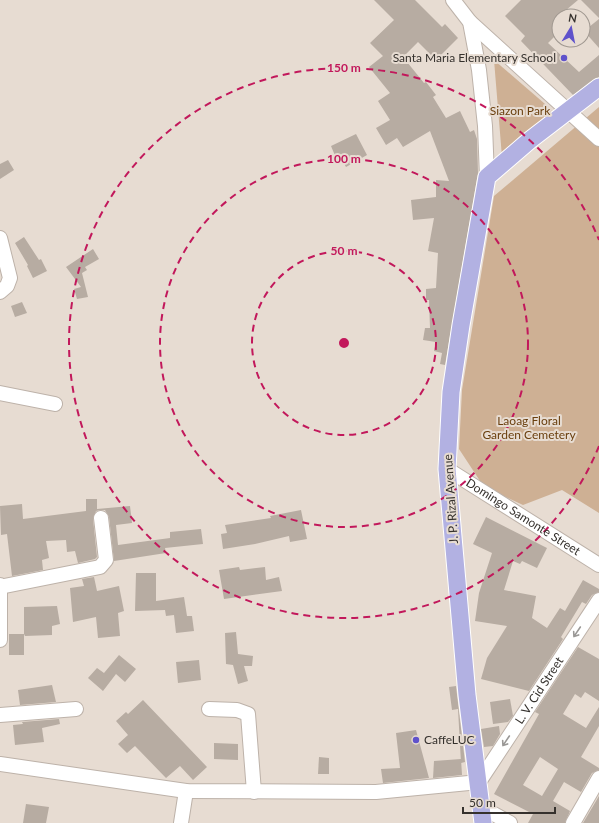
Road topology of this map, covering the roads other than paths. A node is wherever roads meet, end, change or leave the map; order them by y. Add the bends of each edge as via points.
1 (453, 0) edge
2 (470, 22) junction
3 (599, 87) edge
4 (568, 111) junction
5 (599, 139) edge
6 (487, 177) junction
7 (0, 238) edge
8 (0, 292) edge
9 (0, 394) edge
10 (55, 404) dead end
11 (447, 469) junction
12 (101, 518) dead end
13 (599, 566) edge
14 (0, 586) edge
15 (599, 600) edge
16 (0, 640) edge
17 (76, 709) dead end
18 (209, 709) dead end
19 (0, 714) edge
20 (0, 764) edge
21 (599, 778) edge
22 (479, 782) junction
23 (186, 790) junction
24 (254, 792) junction
25 (482, 815) edge
26 (181, 823) edge
27 (510, 823) edge
28 (573, 823) edge

1 - 2 street
2 - 4 street
2 - 6 street via 485,119
3 - 4 main road
4 - 5 street
4 - 6 main road
6 - 11 main road, J. P. Rizal Avenue via 451,392
7 - 8 street via 10,278 7,286
9 - 10 street
11 - 13 street, Domingo Samonte Street
11 - 22 main road, J. P. Rizal Avenue via 467,695
12 - 14 street via 106,560 100,567
14 - 16 street
15 -> 22 street, L. V. Cid Street
17 - 19 street
18 - 24 street via 237,710 248,714
20 - 23 street
21 - 28 street
22 - 24 street via 376,792
22 - 25 main road, J. P. Rizal Avenue
23 - 24 street
23 - 26 street
25 - 27 street

